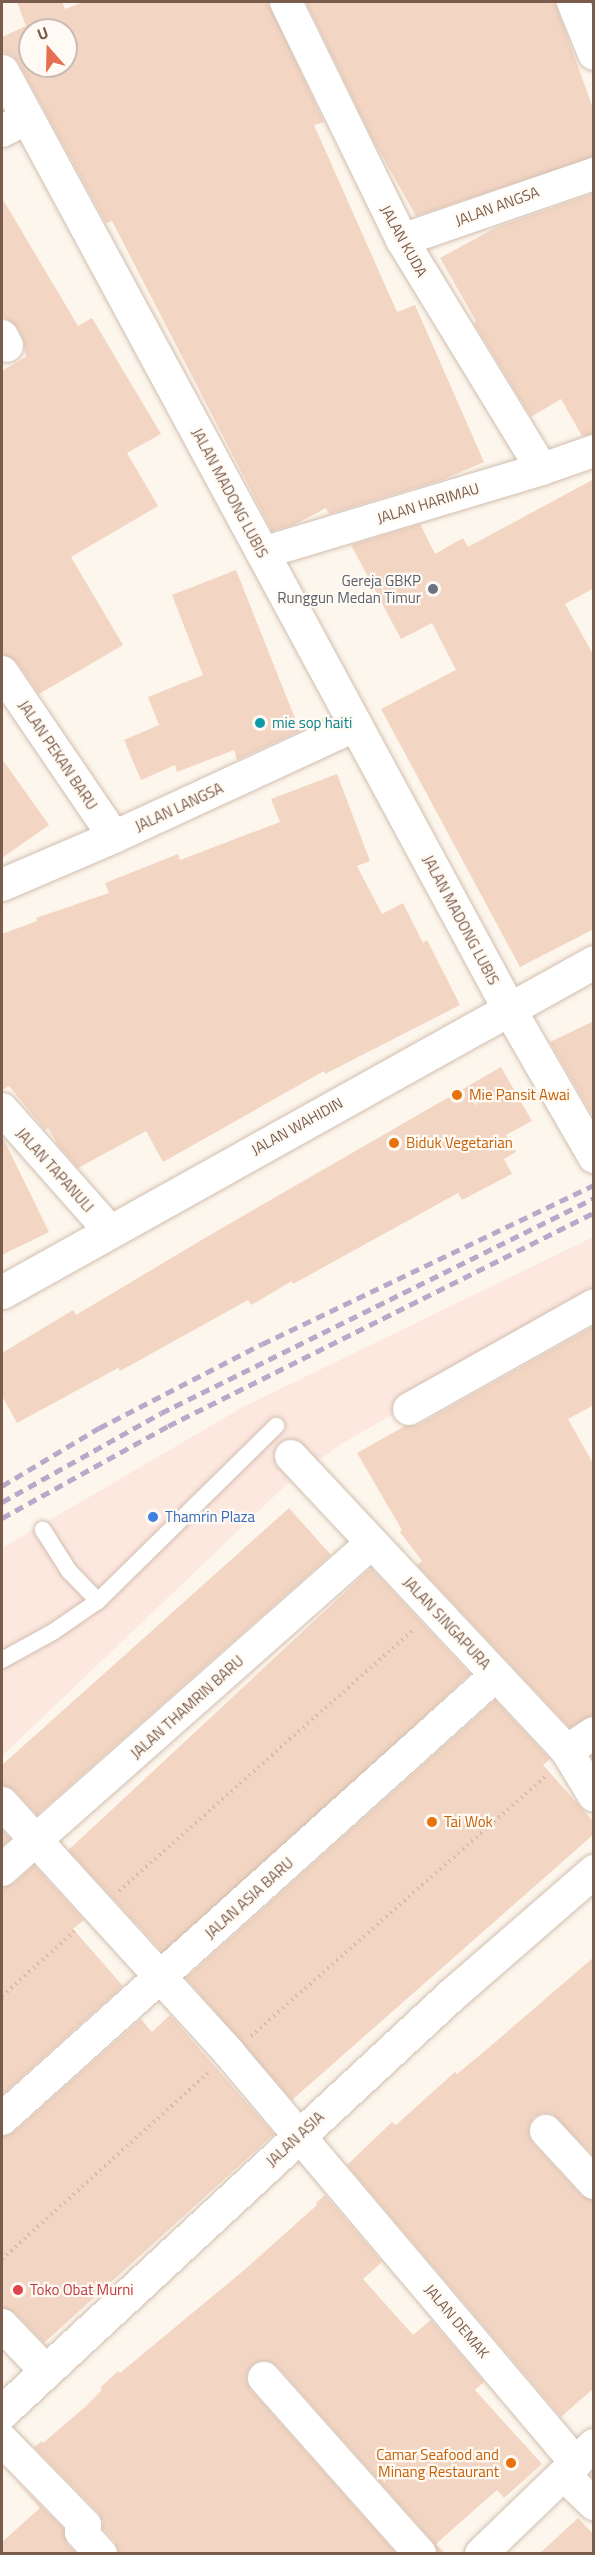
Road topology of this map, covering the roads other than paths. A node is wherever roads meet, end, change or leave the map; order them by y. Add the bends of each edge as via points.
1 (286, 2) edge
2 (573, 2) edge
3 (594, 54) edge
4 (2, 71) edge
5 (14, 124) edge
6 (594, 174) edge
7 (402, 240) junction
8 (594, 451) edge
9 (542, 469) junction
10 (262, 553) junction
11 (2, 672) edge
12 (356, 725) junction
13 (114, 837) junction
14 (2, 885) edge
15 (594, 962) edge
16 (509, 1009) junction
17 (2, 1109) edge
18 (594, 1156) edge
19 (109, 1230) junction
20 (2, 1292) edge
21 (594, 1305) edge
22 (409, 1409) dead end
23 (276, 1426) dead end
24 (291, 1456) dead end
25 (43, 1530) dead end
26 (372, 1543) junction
27 (98, 1601) junction
28 (2, 1660) edge
29 (496, 1675) junction
30 (594, 1733) edge
31 (568, 1753) junction
32 (594, 1796) edge
33 (2, 1803) edge
34 (36, 1842) junction
35 (2, 1870) edge
36 (594, 1871) edge
37 (161, 1976) junction
38 (2, 2119) edge
39 (546, 2131) dead end
40 (300, 2135) junction
41 (594, 2183) edge
42 (2, 2325) edge
43 (45, 2370) junction
44 (264, 2378) dead end
45 (2, 2412) edge
46 (2, 2440) edge
47 (578, 2461) edge
48 (594, 2504) edge
49 (101, 2553) edge
50 (420, 2553) edge
51 (481, 2553) edge

1 - 7 street, JALAN KUDA
2 - 3 street
4 - 5 street, JALAN MADONG LUBIS
5 - 10 street, JALAN MADONG LUBIS
6 - 7 street, JALAN ANGSA
7 - 9 street, JALAN KUDA
8 - 9 street, JALAN HARIMAU
9 - 10 street, JALAN HARIMAU
10 - 12 street, JALAN MADONG LUBIS
11 - 13 street, JALAN PEKAN BARU
12 - 13 street, JALAN LANGSA
12 - 16 street, JALAN MADONG LUBIS
13 - 14 street, JALAN LANGSA
15 - 16 street, JALAN WAHIDIN
16 - 18 street, JALAN MADONG LUBIS
16 - 19 street, JALAN WAHIDIN
17 - 19 street, JALAN TAPANULI
19 - 20 street, JALAN WAHIDIN
21 - 22 street
23 - 27 lane
24 - 26 street, JALAN SINGAPURA
25 - 27 lane via 69,1571
26 - 29 street, JALAN SINGAPURA
26 - 34 street, JALAN THAMRIN BARU
27 - 28 lane
29 - 31 street, JALAN SINGAPURA
29 - 37 street, JALAN ASIA BARU
30 - 31 street
31 - 32 street, JALAN SINGAPURA
33 - 34 street, JALAN DEMAK
34 - 35 street, JALAN THAMRIN BARU
34 - 37 street, JALAN DEMAK
36 - 40 street, JALAN ASIA via 450,1996
37 - 38 street, JALAN ASIA BARU
37 - 40 street, JALAN DEMAK
39 - 41 street
40 - 43 street, JALAN ASIA
40 - 47 street, JALAN DEMAK
42 - 43 street
43 - 45 street, JALAN ASIA
44 - 50 street
46 - 49 street via 85,2526 81,2532
47 - 48 street, JALAN DEMAK
47 - 51 street

